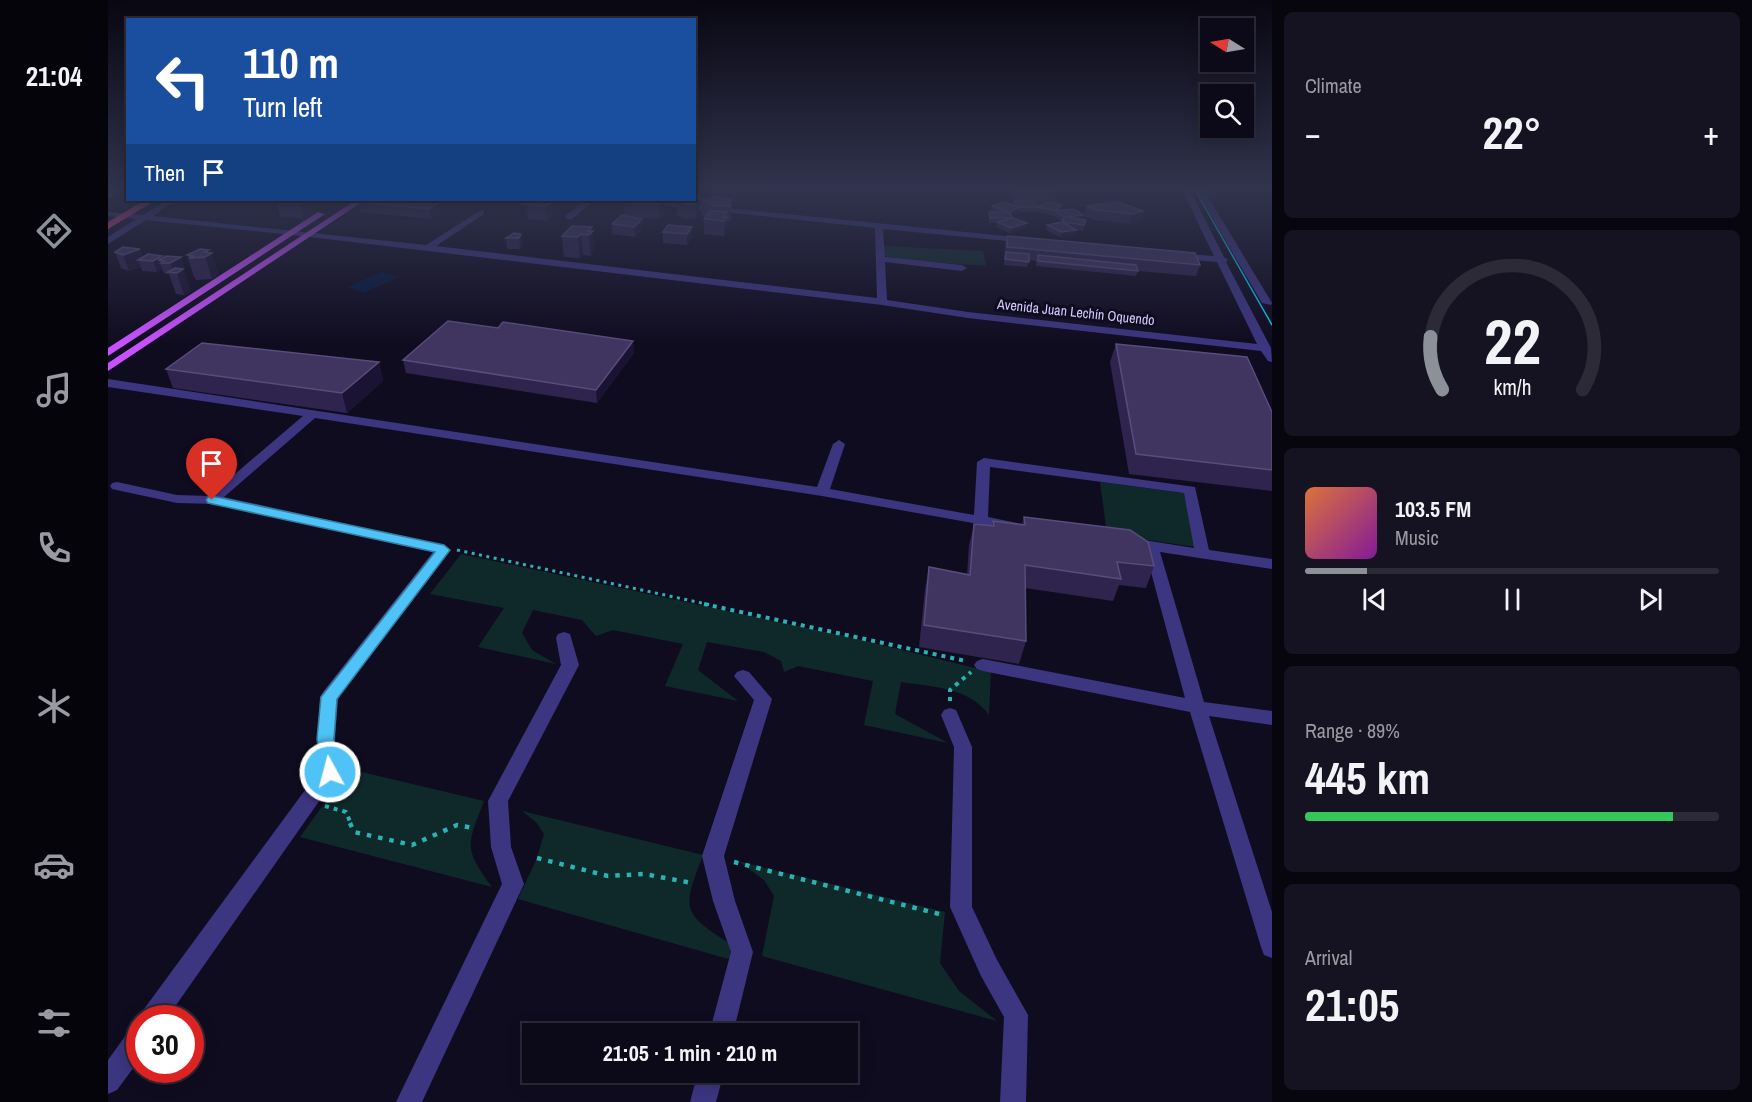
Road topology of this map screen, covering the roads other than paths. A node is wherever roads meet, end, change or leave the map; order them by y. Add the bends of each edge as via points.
1 (279, 241) edge
2 (299, 241) edge
3 (373, 241) edge
4 (438, 241) edge
5 (879, 241) edge
6 (1212, 241) edge
7 (1231, 241) edge
8 (428, 248) junction
9 (1163, 254) edge
10 (880, 259) junction
11 (1222, 260) junction
12 (962, 268) dead end
13 (882, 302) junction
14 (1243, 302) junction
15 (1269, 303) edge
16 (141, 332) junction
17 (159, 334) junction
18 (1266, 349) edge
19 (108, 353) edge
20 (108, 368) edge
21 (108, 383) edge
22 (313, 414) junction
23 (838, 444) dead end
24 (117, 486) dead end
25 (822, 492) junction
26 (212, 500) junction
27 (981, 521) junction
28 (1025, 528) edge
29 (1115, 541) edge
30 (1151, 546) junction
31 (1202, 553) junction
32 (1272, 564) edge
33 (564, 638) dead end
34 (983, 664) road end
35 (743, 676) dead end
36 (1197, 707) junction
37 (950, 715) road end
38 (1272, 718) edge
39 (1272, 947) edge
40 (162, 1005) edge
41 (724, 1023) edge
42 (126, 1056) edge
43 (108, 1081) edge
44 (708, 1083) edge
45 (409, 1102) edge
46 (703, 1102) edge
47 (1013, 1102) edge

1 - 16 main road
2 - 17 main road
3 - 8 street, Avenida Juan Lechín Oquendo
4 - 8 street
5 - 10 street
6 - 11 street
7 - 15 street
8 - 13 street, Avenida Juan Lechín Oquendo
9 - 11 street
10 - 12 street
10 - 13 street
11 - 14 street
13 - 18 street, Avenida Juan Lechín Oquendo
14 - 15 street
14 - 18 street
16 - 17 main road
16 - 19 main road
17 - 20 main road
21 - 22 street
22 - 25 street
22 - 26 street
23 - 25 street
24 - 26 street via 177,499
25 - 27 street
26 - 40 street via 444,550 329,697 326,739 330,772
27 - 28 street
27 - 31 street via 984,462 1123,480 1190,490
29 - 30 street
30 - 31 street
30 - 36 street
31 - 32 street
33 - 45 street via 570,665 498,801 501,847 513,884
34 - 36 street
35 - 41 street via 763,699 713,856 742,952
36 - 38 street
36 - 39 street
37 - 47 street via 963,747 961,907 1016,1015
42 - 43 street
44 - 46 street

